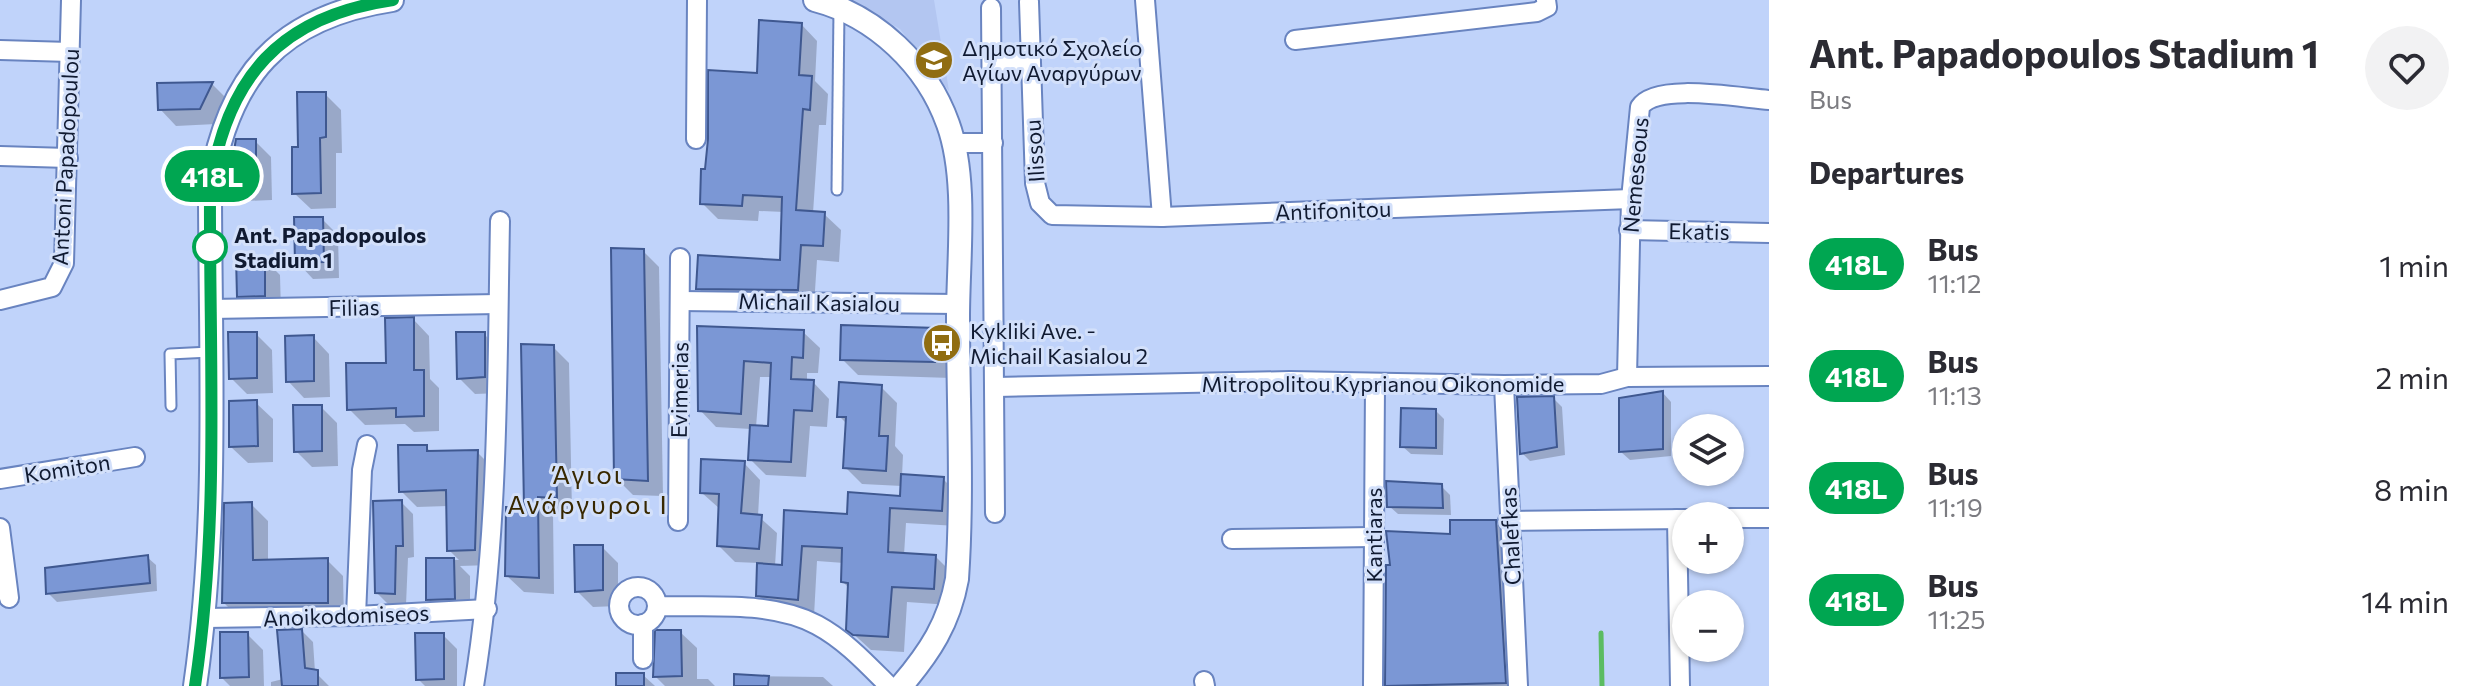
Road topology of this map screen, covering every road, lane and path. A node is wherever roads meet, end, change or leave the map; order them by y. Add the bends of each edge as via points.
1 (71, 0) edge
2 (392, 0) edge
3 (697, 0) edge
4 (815, 0) edge
5 (1145, 0) edge
6 (1546, 0) edge
7 (1029, 2) dead end
8 (991, 8) dead end
9 (839, 9) junction
10 (1295, 40) dead end
11 (0, 50) edge
12 (70, 52) junction
13 (1030, 62) junction
14 (992, 63) junction
15 (1769, 100) edge
16 (696, 139) dead end
17 (954, 143) junction
18 (993, 143) junction
19 (0, 156) edge
20 (68, 158) junction
21 (837, 190) dead end
22 (1631, 199) junction
23 (1040, 203) joint
24 (1162, 217) junction
25 (500, 221) dead end
26 (1629, 230) junction
27 (1769, 233) edge
28 (680, 258) dead end
29 (0, 300) edge
30 (680, 301) junction
31 (498, 304) junction
32 (958, 304) junction
33 (210, 309) junction
34 (210, 352) junction
35 (1769, 376) edge
36 (1627, 377) junction
37 (1375, 384) junction
38 (1504, 385) junction
39 (996, 387) junction
40 (171, 406) dead end
41 (367, 445) dead end
42 (135, 457) dead end
43 (0, 479) edge
44 (995, 513) dead end
45 (1744, 518) edge
46 (1769, 518) edge
47 (1672, 519) edge
48 (678, 521) dead end
49 (1508, 521) junction
50 (0, 528) edge
51 (1373, 537) junction
52 (1232, 539) dead end
53 (1681, 574) edge
54 (9, 598) dead end
55 (657, 606) junction
56 (487, 609) junction
57 (356, 616) junction
58 (205, 618) junction
59 (643, 624) junction
60 (643, 659) dead end
61 (195, 686) edge
62 (474, 686) edge
63 (889, 686) edge
64 (901, 686) edge
65 (1373, 686) edge
66 (1518, 686) edge
67 (1680, 686) edge

1 - 12 street, Antoni Papadopoulou
2 - 33 street via 332,14 295,32 263,60 236,96 218,138 210,187
3 - 16 street
4 - 9 street
5 - 24 street
6 - 10 street via 1547,7 1537,12
7 - 13 street, Ilissou
8 - 14 street
9 - 17 street via 873,26 903,50 933,90
9 - 21 lane
11 - 12 street
12 - 20 street, Antoni Papadopoulou
13 - 14 street
13 - 23 street, Ilissou
14 - 18 street
15 - 22 street, Nemeseous via 1665,93 1644,101 1636,117
17 - 18 street
17 - 32 street
18 - 39 street
19 - 20 street
20 - 29 street, Antoni Papadopoulou via 64,263 52,287
22 - 24 street, Antifonitou
22 - 26 street, Nemeseous
23 - 24 street, Antifonitou via 1052,215 1071,218
25 - 31 street
26 - 27 street, Ekatis
26 - 36 street, Nemeseous
28 - 30 street, Evimerias
30 - 32 street, Michaïl Kasialou
30 - 48 street, Evimerias
31 - 33 street, Filias
31 - 56 street
32 - 64 street via 957,579 939,637
33 - 34 street
34 - 40 lane via 170,354
34 - 58 street
35 - 36 street, Mitropolitou Kyprianou Oikonomide
36 - 38 street, Mitropolitou Kyprianou Oikonomide via 1601,384
37 - 38 street, Mitropolitou Kyprianou Oikonomide
37 - 39 street, Mitropolitou Kyprianou Oikonomide
37 - 51 street, Kantiaras
38 - 49 street, Chalefkas
39 - 44 street
41 - 57 street
42 - 43 street, Komiton
45 - 46 street
47 - 49 street
49 - 66 street, Chalefkas
50 - 54 street
51 - 52 street
51 - 65 street, Kantiaras
53 - 67 street
55 - 59 street via 653,618
55 - 59 street via 647,589 634,587 623,594 619,607 624,619
55 - 63 street via 765,611 799,618 835,637
56 - 57 street, Anoikodomiseos
56 - 62 street
57 - 58 street, Anoikodomiseos
58 - 61 street
59 - 60 street

